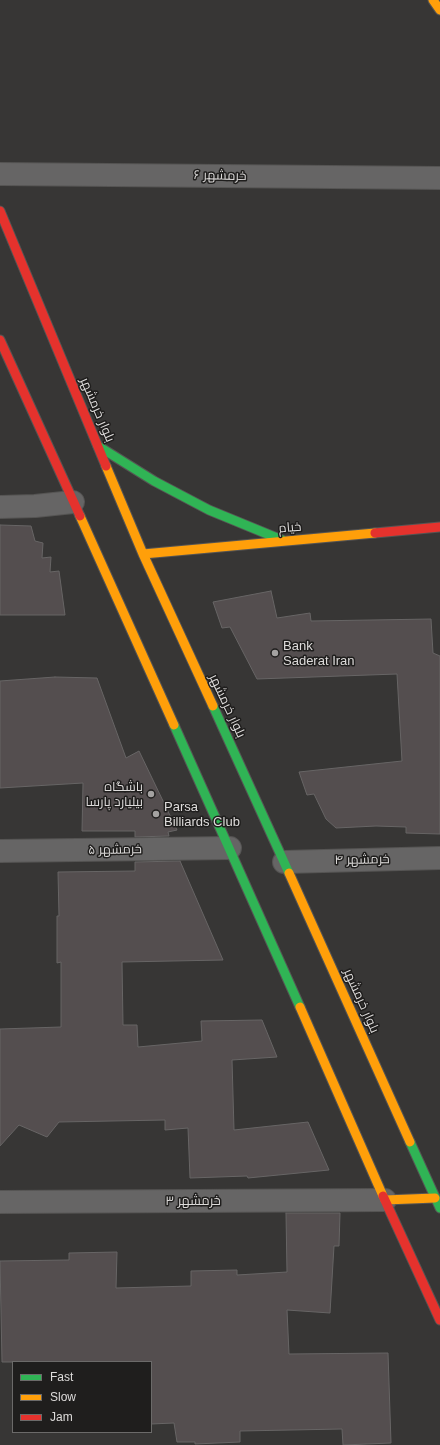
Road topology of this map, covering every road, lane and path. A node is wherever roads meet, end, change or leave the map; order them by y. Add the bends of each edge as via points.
1 (433, 0) edge
2 (440, 10) edge
3 (0, 174) edge
4 (440, 178) edge
5 (0, 211) edge
6 (0, 340) edge
7 (98, 446) junction
8 (73, 502) junction
9 (0, 506) edge
10 (440, 527) edge
11 (285, 541) junction
12 (143, 554) junction
13 (230, 848) junction
14 (0, 851) edge
15 (440, 858) edge
16 (284, 862) junction
17 (385, 1200) junction
18 (438, 1201) edge
19 (0, 1202) edge
20 (440, 1320) edge

1 - 2 main road
3 - 4 street, خرمشهر ۶
5 - 7 main road, بلوار خرمشهر
6 - 8 main road
7 - 11 main road via 154,481 208,510
7 - 12 main road, بلوار خرمشهر
8 - 9 street
8 - 13 main road
10 - 11 main road, خیام
11 - 12 main road, خیام
12 - 16 main road, بلوار خرمشهر
13 - 14 street, خرمشهر ۵
13 - 17 main road
15 - 16 street, خرمشهر ۴
16 - 18 main road, بلوار خرمشهر
17 - 18 main road
17 - 19 street, خرمشهر ۳
17 - 20 main road

